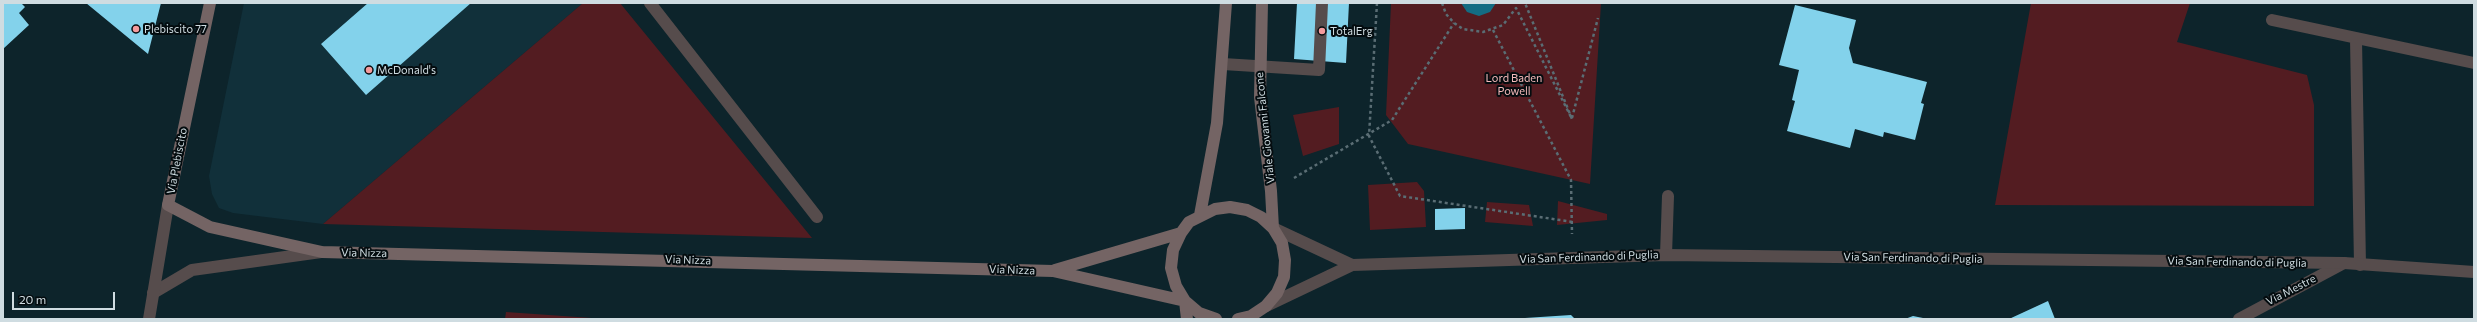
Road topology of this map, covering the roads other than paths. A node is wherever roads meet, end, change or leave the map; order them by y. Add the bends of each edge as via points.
1 (210, 3) edge
2 (650, 3) edge
3 (1226, 3) edge
4 (1262, 3) edge
5 (1322, 3) edge
6 (2272, 20) dead end
7 (2356, 39) junction
8 (2474, 63) edge
9 (1223, 64) junction
10 (1259, 66) junction
11 (1668, 196) dead end
12 (168, 205) junction
13 (1200, 215) junction
14 (817, 217) dead end
15 (1273, 228) junction
16 (1181, 233) junction
17 (322, 252) junction
18 (1666, 255) junction
19 (2344, 263) junction
20 (2360, 264) junction
21 (1352, 265) junction
22 (1054, 271) junction
23 (2474, 272) edge
24 (153, 293) junction
25 (1185, 301) junction
26 (1266, 306) junction
27 (2243, 318) edge
28 (149, 319) edge
29 (1187, 319) edge
30 (1216, 319) edge
31 (1238, 319) edge
32 (1266, 319) edge

1 - 12 main road, Via Plebiscito
2 - 14 street
3 - 9 main road
4 - 10 main road, Viale Giovanni Falcone
5 - 10 street via 1319,70
6 - 7 street
7 - 8 street
7 - 20 street
9 - 10 street
9 - 13 main road via 1217,123
10 - 15 main road, Viale Giovanni Falcone via 1260,97 1272,192
11 - 18 street
12 - 17 main road, Via Nizza via 210,227
12 - 24 street, Via Plebiscito
13 - 15 main road via 1222,208 1247,210 1261,217
13 - 16 main road via 1189,222
15 - 21 street, Via San Ferdinando di Puglia
15 - 26 main road via 1282,243 1284,277 1277,293
16 - 22 main road, Via Nizza
16 - 25 main road via 1173,250 1171,268 1176,286
17 - 22 main road, Via Nizza
17 - 24 street, Via Nizza via 192,270
18 - 19 street, Via San Ferdinando di Puglia
18 - 21 street, Via San Ferdinando di Puglia
19 - 20 street, Via San Ferdinando di Puglia
19 - 27 street, Via Mestre
20 - 23 street, Via San Ferdinando di Puglia
21 - 26 street, Via San Ferdinando di Puglia
22 - 25 main road, Via Nizza
24 - 28 street, Via Plebiscito
25 - 29 main road
25 - 30 main road via 1199,313
26 - 31 main road via 1251,316
26 - 32 main road

